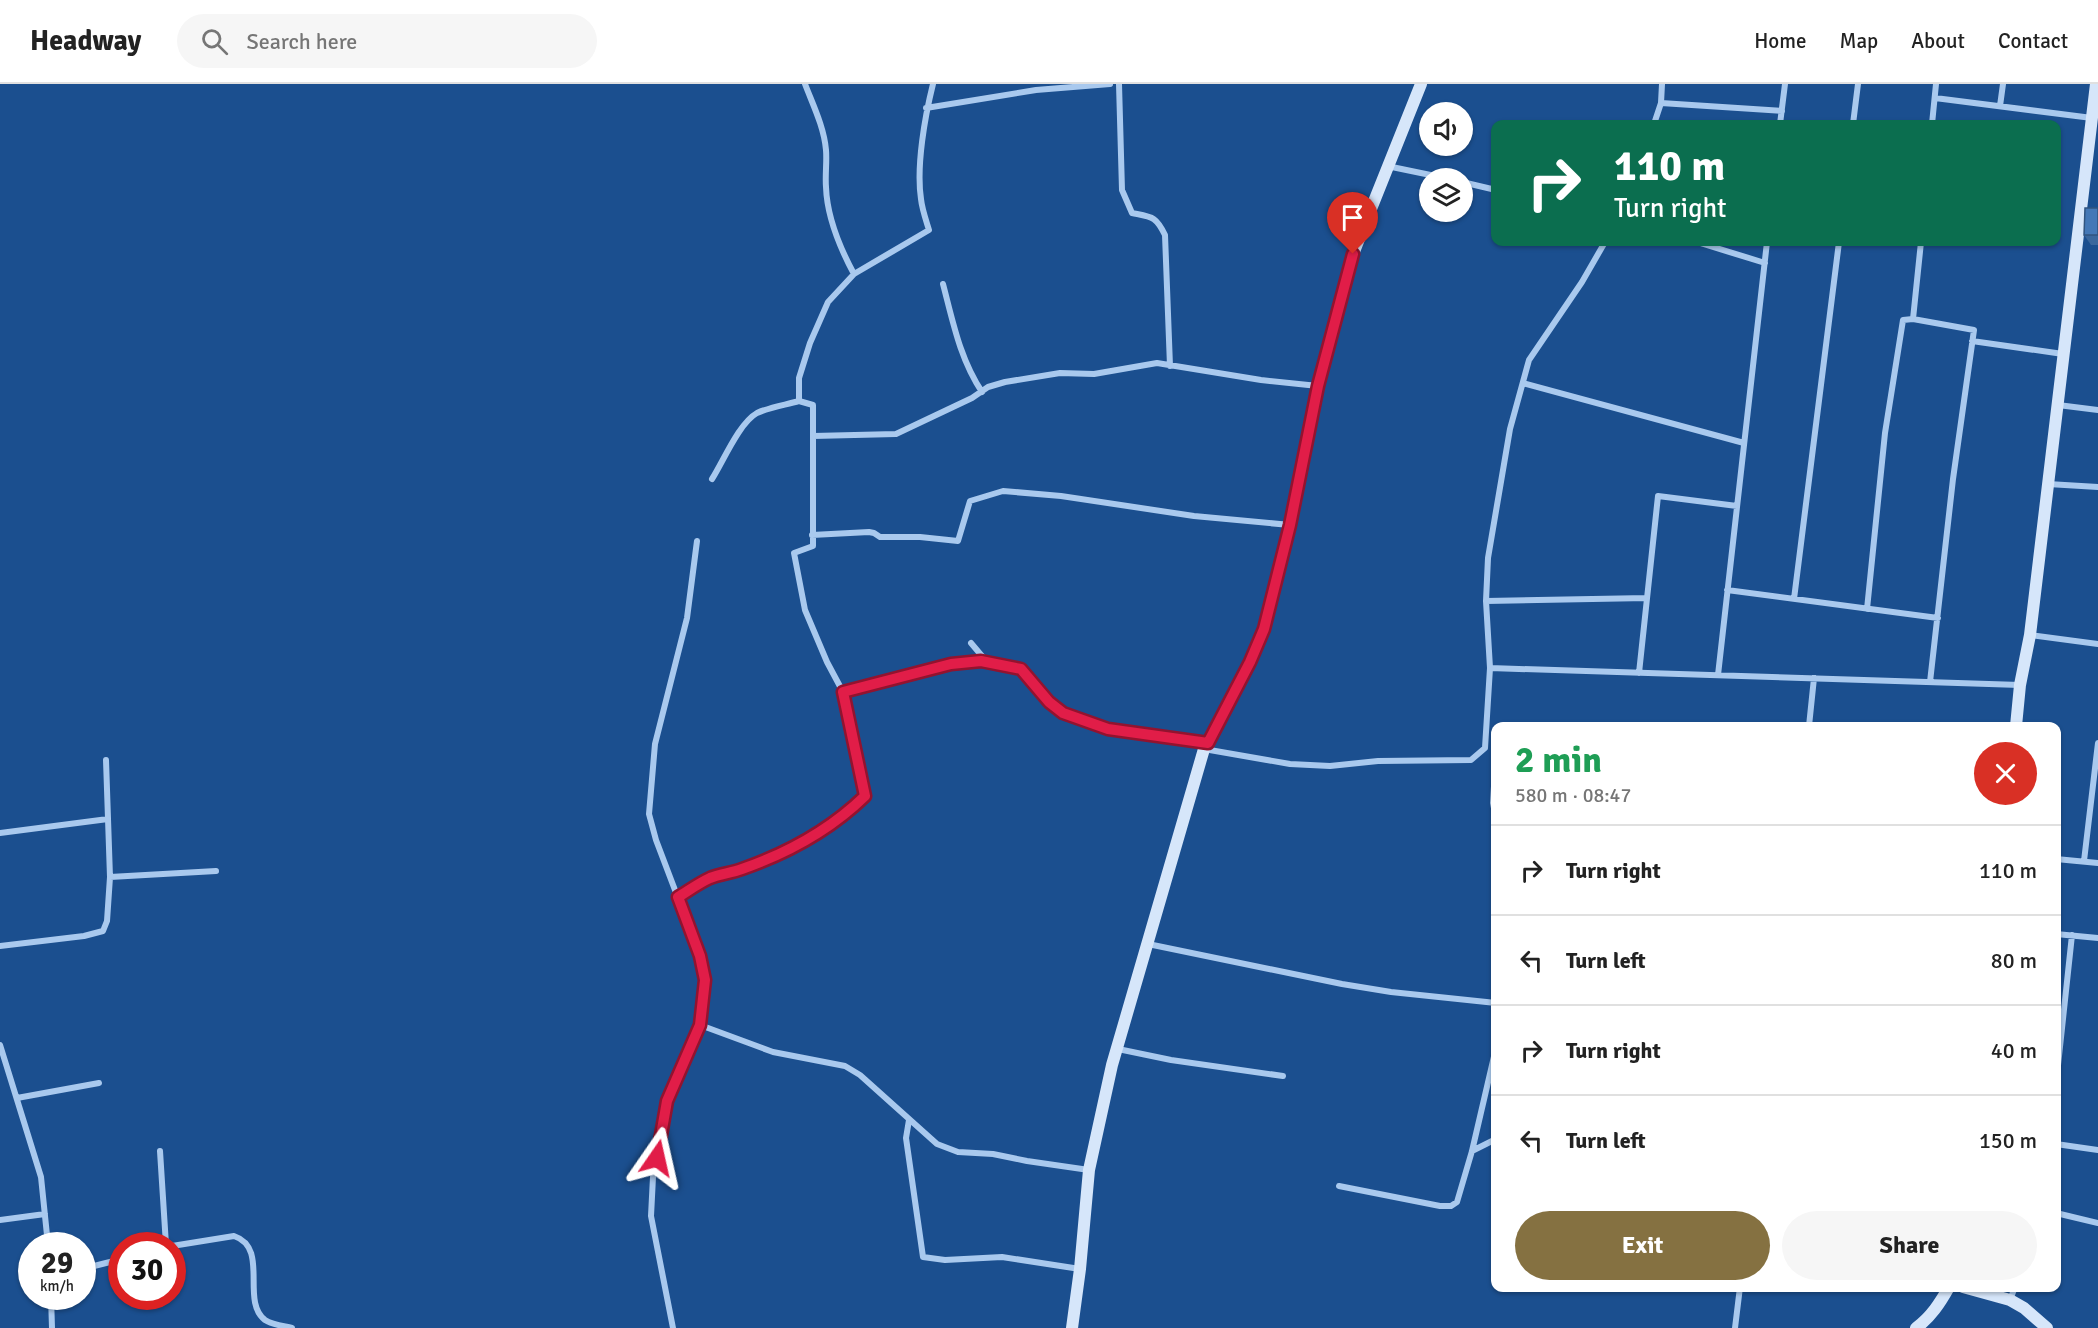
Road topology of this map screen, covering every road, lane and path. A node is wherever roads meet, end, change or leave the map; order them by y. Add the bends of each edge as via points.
1 (805, 84) edge
2 (933, 84) edge
3 (1110, 84) edge
4 (1119, 84) edge
5 (1421, 84) edge
6 (1662, 84) edge
7 (1785, 84) edge
8 (1858, 84) edge
9 (1936, 84) edge
10 (2003, 84) edge
11 (2096, 84) edge
12 (1935, 98) junction
13 (1661, 103) junction
14 (2000, 106) junction
15 (927, 108) junction
16 (1782, 111) junction
17 (2092, 118) junction
18 (1655, 120) edge
19 (1781, 120) edge
20 (1854, 120) edge
21 (1932, 120) edge
22 (1387, 166) junction
23 (1419, 173) edge
24 (1473, 185) edge
25 (1491, 189) edge
26 (1603, 246) edge
27 (1710, 246) edge
28 (1766, 246) edge
29 (1838, 246) edge
30 (1921, 246) edge
31 (1764, 263) junction
32 (854, 274) junction
33 (943, 284) dead end
34 (1913, 319) junction
35 (1972, 341) junction
36 (2064, 354) junction
37 (1170, 366) junction
38 (1523, 382) junction
39 (1318, 386) junction
40 (982, 392) junction
41 (798, 401) junction
42 (2058, 405) junction
43 (2098, 410) edge
44 (813, 436) junction
45 (1744, 442) junction
46 (712, 480) dead end
47 (2048, 484) junction
48 (2098, 487) edge
49 (1737, 506) junction
50 (1290, 525) junction
51 (812, 536) junction
52 (697, 541) dead end
53 (1727, 590) junction
54 (1647, 598) junction
55 (1794, 599) junction
56 (1486, 601) junction
57 (1867, 609) junction
58 (1938, 618) junction
59 (2030, 635) junction
60 (971, 643) dead end
61 (2098, 644) edge
62 (987, 662) junction
63 (1490, 668) junction
64 (1640, 673) junction
65 (1718, 675) junction
66 (1814, 678) junction
67 (1930, 682) junction
68 (2020, 685) junction
69 (843, 692) junction
70 (1809, 722) edge
71 (2016, 722) edge
72 (2098, 743) edge
73 (1206, 746) junction
74 (1485, 748) junction
75 (1491, 748) edge
76 (106, 760) dead end
77 (108, 819) junction
78 (0, 833) edge
79 (2061, 859) edge
80 (2084, 861) junction
81 (2098, 863) edge
82 (216, 871) dead end
83 (110, 877) junction
84 (678, 897) junction
85 (2061, 934) edge
86 (2072, 935) junction
87 (2098, 938) edge
88 (1148, 944) junction
89 (0, 946) edge
90 (1491, 1002) edge
91 (700, 1025) junction
92 (2061, 1037) edge
93 (0, 1045) edge
94 (1118, 1049) junction
95 (1491, 1069) edge
96 (1283, 1076) dead end
97 (99, 1083) dead end
98 (17, 1098) junction
99 (909, 1120) junction
100 (1491, 1142) edge
101 (2061, 1145) edge
102 (2098, 1150) edge
103 (160, 1151) dead end
104 (1472, 1151) junction
105 (1089, 1170) junction
106 (1339, 1186) dead end
107 (45, 1214) junction
108 (2061, 1214) edge
109 (0, 1220) edge
110 (2098, 1222) edge
111 (47, 1232) edge
112 (165, 1232) edge
113 (186, 1244) edge
114 (1080, 1269) junction
115 (1739, 1292) edge
116 (1946, 1292) edge
117 (1981, 1292) edge
118 (2013, 1292) edge
119 (2010, 1300) junction
120 (51, 1310) edge
121 (52, 1328) edge
122 (292, 1328) edge
123 (673, 1328) edge
124 (1072, 1328) edge
125 (1735, 1328) edge
126 (1916, 1328) edge
127 (2047, 1328) edge

1 - 32 street via 826,149 826,189 835,228
2 - 15 street
3 - 15 street via 1036,90
4 - 37 street via 1122,190 1132,213 1153,217 1165,235
5 - 22 street
6 - 13 street
7 - 16 street
8 - 20 street
9 - 12 street
10 - 14 street
11 - 17 street
12 - 14 street
12 - 21 street
13 - 16 street
13 - 18 street
14 - 17 street
15 - 32 street via 920,198 929,230
16 - 19 street
17 - 36 street
22 - 23 street
22 - 39 street via 1353,254
24 - 25 street
26 - 38 street via 1528,360
27 - 31 street
28 - 31 street
29 - 55 street
30 - 34 street
31 - 45 street
32 - 41 street via 828,302 799,378
33 - 40 street via 960,351
34 - 35 street via 1974,330
34 - 57 street via 1903,320 1901,331 1885,434
35 - 36 street
35 - 58 street
36 - 42 street
37 - 39 street
37 - 40 street via 1157,363 1094,374 1060,373 1005,382
38 - 45 street
38 - 56 street via 1510,429 1488,558
39 - 50 street
40 - 44 street via 896,434
41 - 44 street via 813,405
41 - 46 street via 757,413 750,419
42 - 43 street
42 - 47 street
44 - 51 street
45 - 49 street
47 - 48 street
47 - 59 street
49 - 53 street
49 - 54 street via 1658,496
50 - 51 street via 1003,491 970,501 958,542 880,537 869,532
50 - 73 street via 1264,629
51 - 69 street via 813,546 794,553 796,565 806,610
52 - 84 street via 687,618 655,744 649,814
53 - 55 street
53 - 65 street
54 - 56 street
54 - 64 street
55 - 57 street
56 - 63 street
57 - 58 street
58 - 67 street
59 - 61 street
59 - 68 street
60 - 62 street
62 - 69 street via 951,664
62 - 73 street via 1021,669 1063,713 1108,729
63 - 64 street
63 - 74 street
64 - 65 street
65 - 66 street
66 - 67 street
66 - 70 street
67 - 68 street
68 - 71 street
69 - 84 street via 865,796 822,832 791,849 710,878
72 - 80 street
73 - 74 street via 1290,764 1330,766 1471,760
73 - 88 street
74 - 75 street
76 - 77 street
77 - 78 street
77 - 83 street
79 - 80 street
80 - 81 street
82 - 83 street
83 - 89 street via 103,931
84 - 91 street via 705,980
85 - 86 street
86 - 87 street
86 - 92 street
88 - 90 street via 1342,984
88 - 94 street
91 - 99 street via 773,1052 845,1065
91 - 123 street via 667,1101 653,1178 651,1216
93 - 98 street
94 - 96 street
94 - 105 street
95 - 104 street
97 - 98 street
98 - 107 street via 41,1177
99 - 105 street via 937,1144 958,1152
99 - 114 street via 906,1138 923,1257 1002,1257
100 - 104 street
101 - 102 street
103 - 112 street
104 - 106 street via 1460,1195 1451,1206
105 - 114 street
107 - 109 street
107 - 111 street
108 - 110 street
113 - 122 street via 234,1236 243,1239 251,1253 260,1314 266,1320
114 - 124 street
115 - 125 street
116 - 126 street
117 - 119 street
118 - 119 street
119 - 127 street
120 - 121 street

